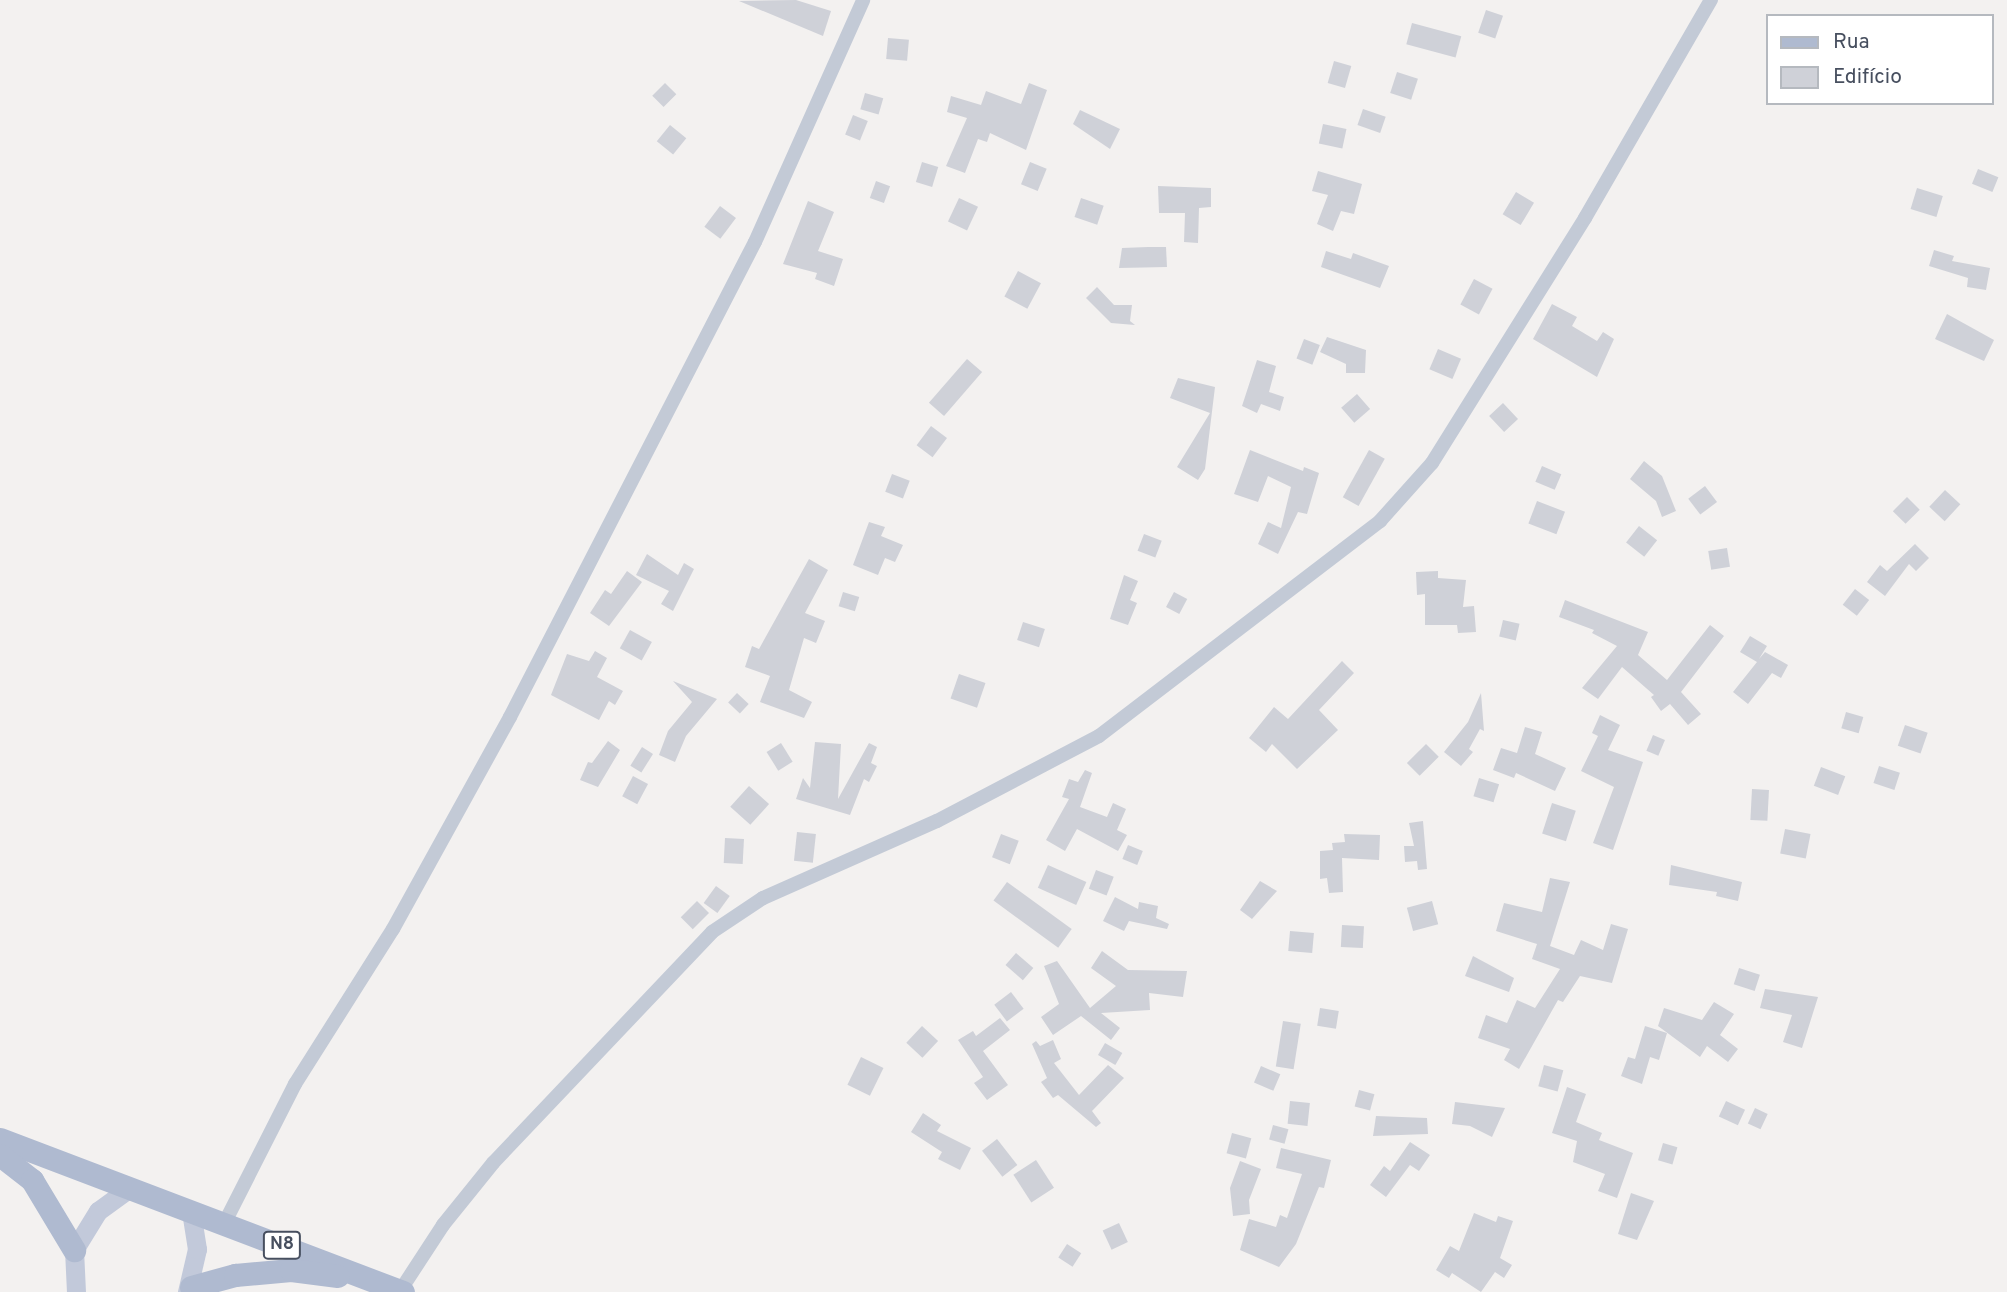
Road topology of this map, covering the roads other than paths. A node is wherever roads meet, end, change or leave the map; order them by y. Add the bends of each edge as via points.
1 (863, 0) edge
2 (1711, 0) edge
3 (0, 1139) edge
4 (0, 1155) edge
5 (128, 1189) junction
6 (191, 1211) junction
7 (225, 1224) junction
8 (74, 1251) junction
9 (372, 1280) junction
10 (189, 1289) edge
11 (402, 1291) edge
12 (76, 1292) edge

1 - 7 street via 755,242 510,718 393,929 295,1084
2 - 11 street via 1585,218 1432,463 1380,521 1099,736 937,821 763,898 712,932 493,1163 443,1225
3 - 5 main road, N8
4 - 8 main road via 32,1180
5 - 6 main road, N8
5 - 8 main road via 97,1210
6 - 7 main road, N8
6 - 10 main road via 197,1249
7 - 9 main road, N8
8 - 12 main road
9 - 10 main road via 291,1270 235,1275
9 - 11 main road, N8

